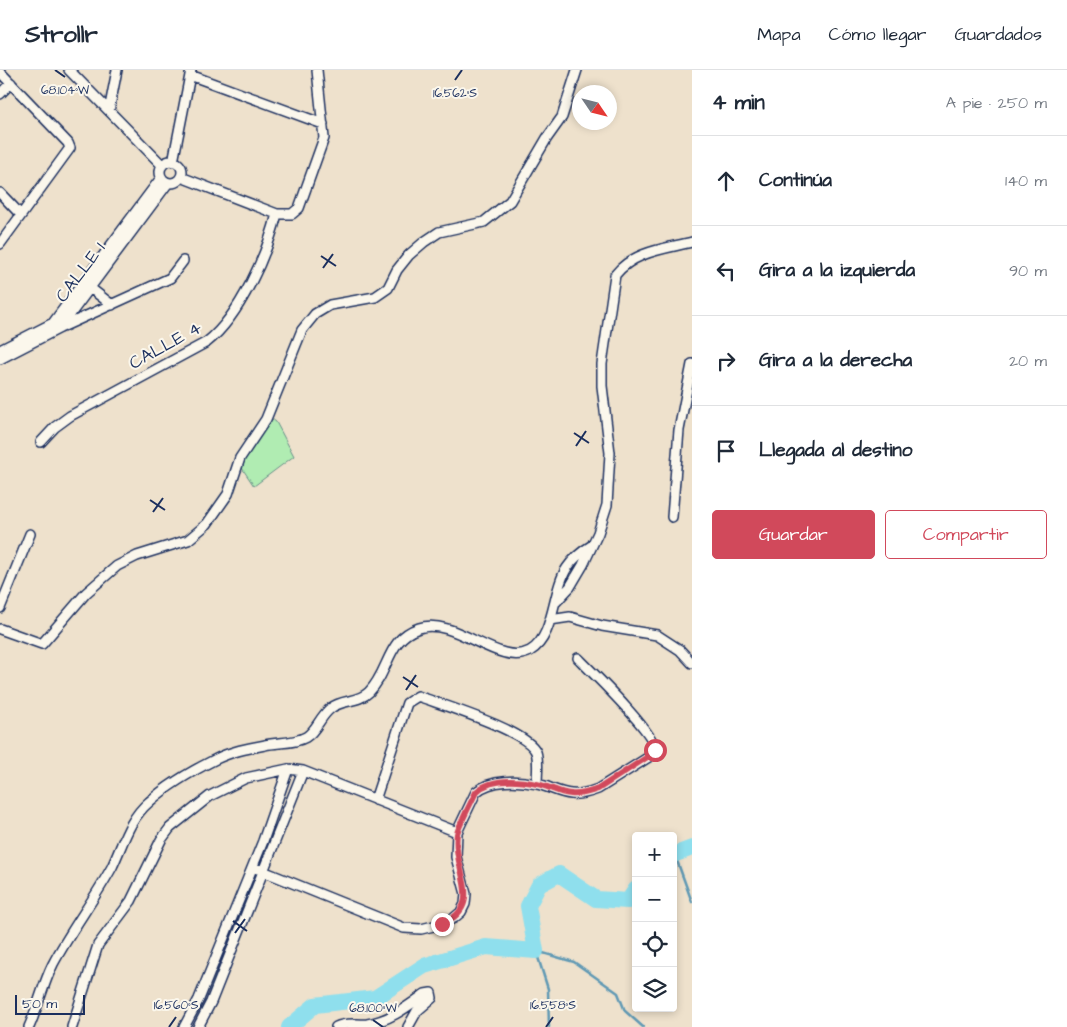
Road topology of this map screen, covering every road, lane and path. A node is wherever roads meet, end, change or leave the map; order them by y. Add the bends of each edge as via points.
1 (70, 70) edge
2 (117, 70) edge
3 (317, 70) edge
4 (577, 70) edge
5 (0, 72) edge
6 (190, 73) edge
7 (11, 83) junction
8 (0, 94) edge
9 (109, 111) junction
10 (323, 124) junction
11 (173, 162) junction
12 (162, 166) junction
13 (181, 177) junction
14 (164, 180) junction
15 (0, 193) edge
16 (277, 214) junction
17 (22, 215) junction
18 (692, 242) edge
19 (0, 244) edge
20 (183, 261) dead end
21 (86, 285) junction
22 (112, 305) junction
23 (60, 328) junction
24 (0, 350) edge
25 (0, 359) edge
26 (692, 364) edge
27 (41, 442) dead end
28 (672, 516) dead end
29 (30, 534) dead end
30 (0, 608) edge
31 (550, 620) junction
32 (0, 629) edge
33 (578, 658) dead end
34 (692, 663) edge
35 (288, 769) junction
36 (303, 770) junction
37 (537, 784) junction
38 (376, 800) junction
39 (457, 832) junction
40 (253, 867) junction
41 (263, 872) junction
42 (29, 1027) edge
43 (72, 1027) edge
44 (184, 1027) edge
45 (198, 1027) edge
46 (336, 1027) edge
47 (408, 1027) edge

1 - 9 street
2 - 9 street
3 - 10 street
4 - 32 street via 562,117 502,210 484,222 439,232 424,242 397,270 388,288 375,297 330,305 315,314 302,330 266,419 240,458 228,494 198,533 188,540 117,566 86,592 42,644
5 - 7 street
6 - 10 street
6 - 11 street
7 - 8 street
7 - 17 street via 70,148
9 - 12 street
10 - 16 street via 324,138 299,208 292,214
11 - 12 street
11 - 13 street via 180,167
12 - 14 street
13 - 14 street via 176,182
13 - 16 street
14 - 21 street, CALLE 1
15 - 17 street
16 - 27 street, CALLE 4 via 266,252 220,332 70,416
17 - 19 street
18 - 31 street via 638,256 624,264 615,275 602,364 610,484 603,520 584,565 556,602
20 - 22 street via 170,278
21 - 22 street
21 - 23 street, CALLE 1
21 - 24 street, CALLE 1 via 53,323
22 - 23 street
23 - 25 street, CALLE 1
26 - 28 street via 678,430
29 - 30 street
31 - 34 street via 578,619 657,634
31 - 42 street via 535,648 521,655 475,642 449,628 421,628 406,634 396,642 370,690 363,697 331,708 306,737 238,750 217,758 149,802 136,817 108,873 52,967
33 - 37 street via 648,733 656,744 655,750 629,770 589,793 570,794
35 - 36 street
35 - 40 street
35 - 43 street via 231,784 192,808 170,828 131,901 98,945
36 - 38 street
36 - 41 street
37 - 38 street via 536,753 527,740 418,696 407,703
37 - 39 street via 497,782 484,786 476,792
38 - 39 street
39 - 41 street via 456,856 466,894 465,904 454,918 432,927 397,926
40 - 41 street
40 - 44 street via 199,999
41 - 45 street via 212,1002
46 - 47 street via 380,1021 431,993 432,998 417,1011

